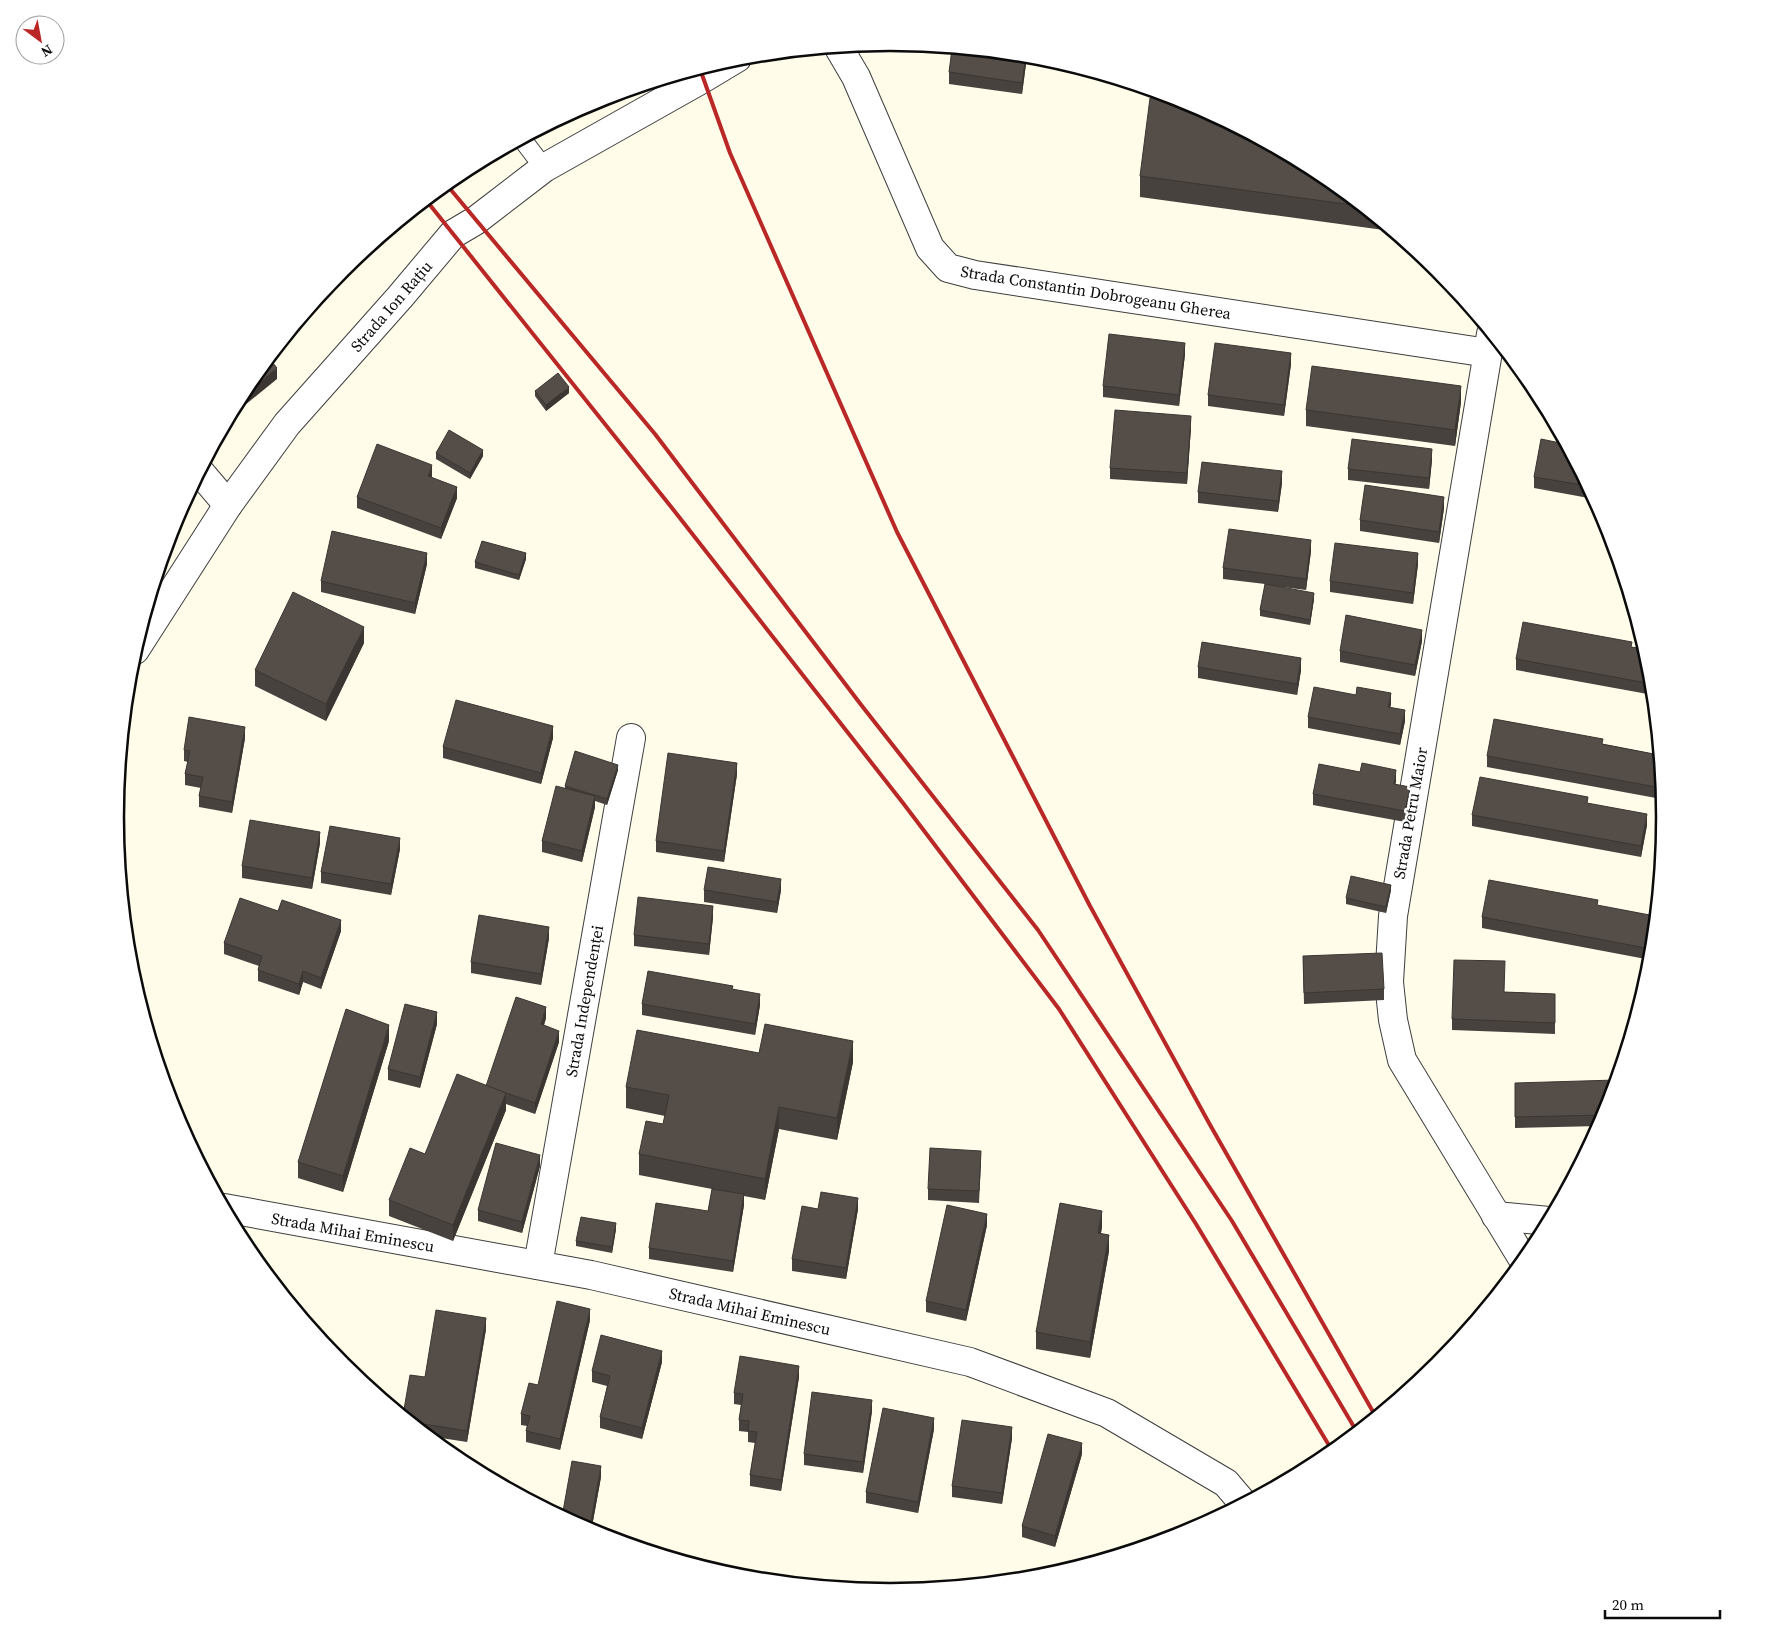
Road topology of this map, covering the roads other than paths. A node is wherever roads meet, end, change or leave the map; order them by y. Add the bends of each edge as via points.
1 (842, 53) edge
2 (713, 72) edge
3 (525, 144) edge
4 (544, 168) junction
5 (1490, 343) edge
6 (204, 477) edge
7 (228, 505) junction
8 (147, 631) edge
9 (631, 738) dead end
10 (231, 1209) edge
11 (1496, 1216) junction
12 (1542, 1220) edge
13 (1519, 1254) edge
14 (538, 1265) junction
15 (1240, 1499) edge

1 - 5 street, Strada Constantin Dobrogeanu Gherea via 856,77 927,242 948,268 975,275
2 - 4 street, Strada Ion Rațiu
3 - 4 lane
4 - 7 street, Strada Ion Rațiu via 453,234 287,424
5 - 11 street, Strada Petru Maior via 1393,916 1389,982 1402,1060
6 - 7 street
7 - 8 street, Strada Ion Rațiu
9 - 14 street, Strada Independenței
10 - 14 street, Strada Mihai Eminescu
11 - 12 street
11 - 13 street, Strada Petru Maior
14 - 15 street, Strada Mihai Eminescu via 970,1362 1107,1413 1226,1483

